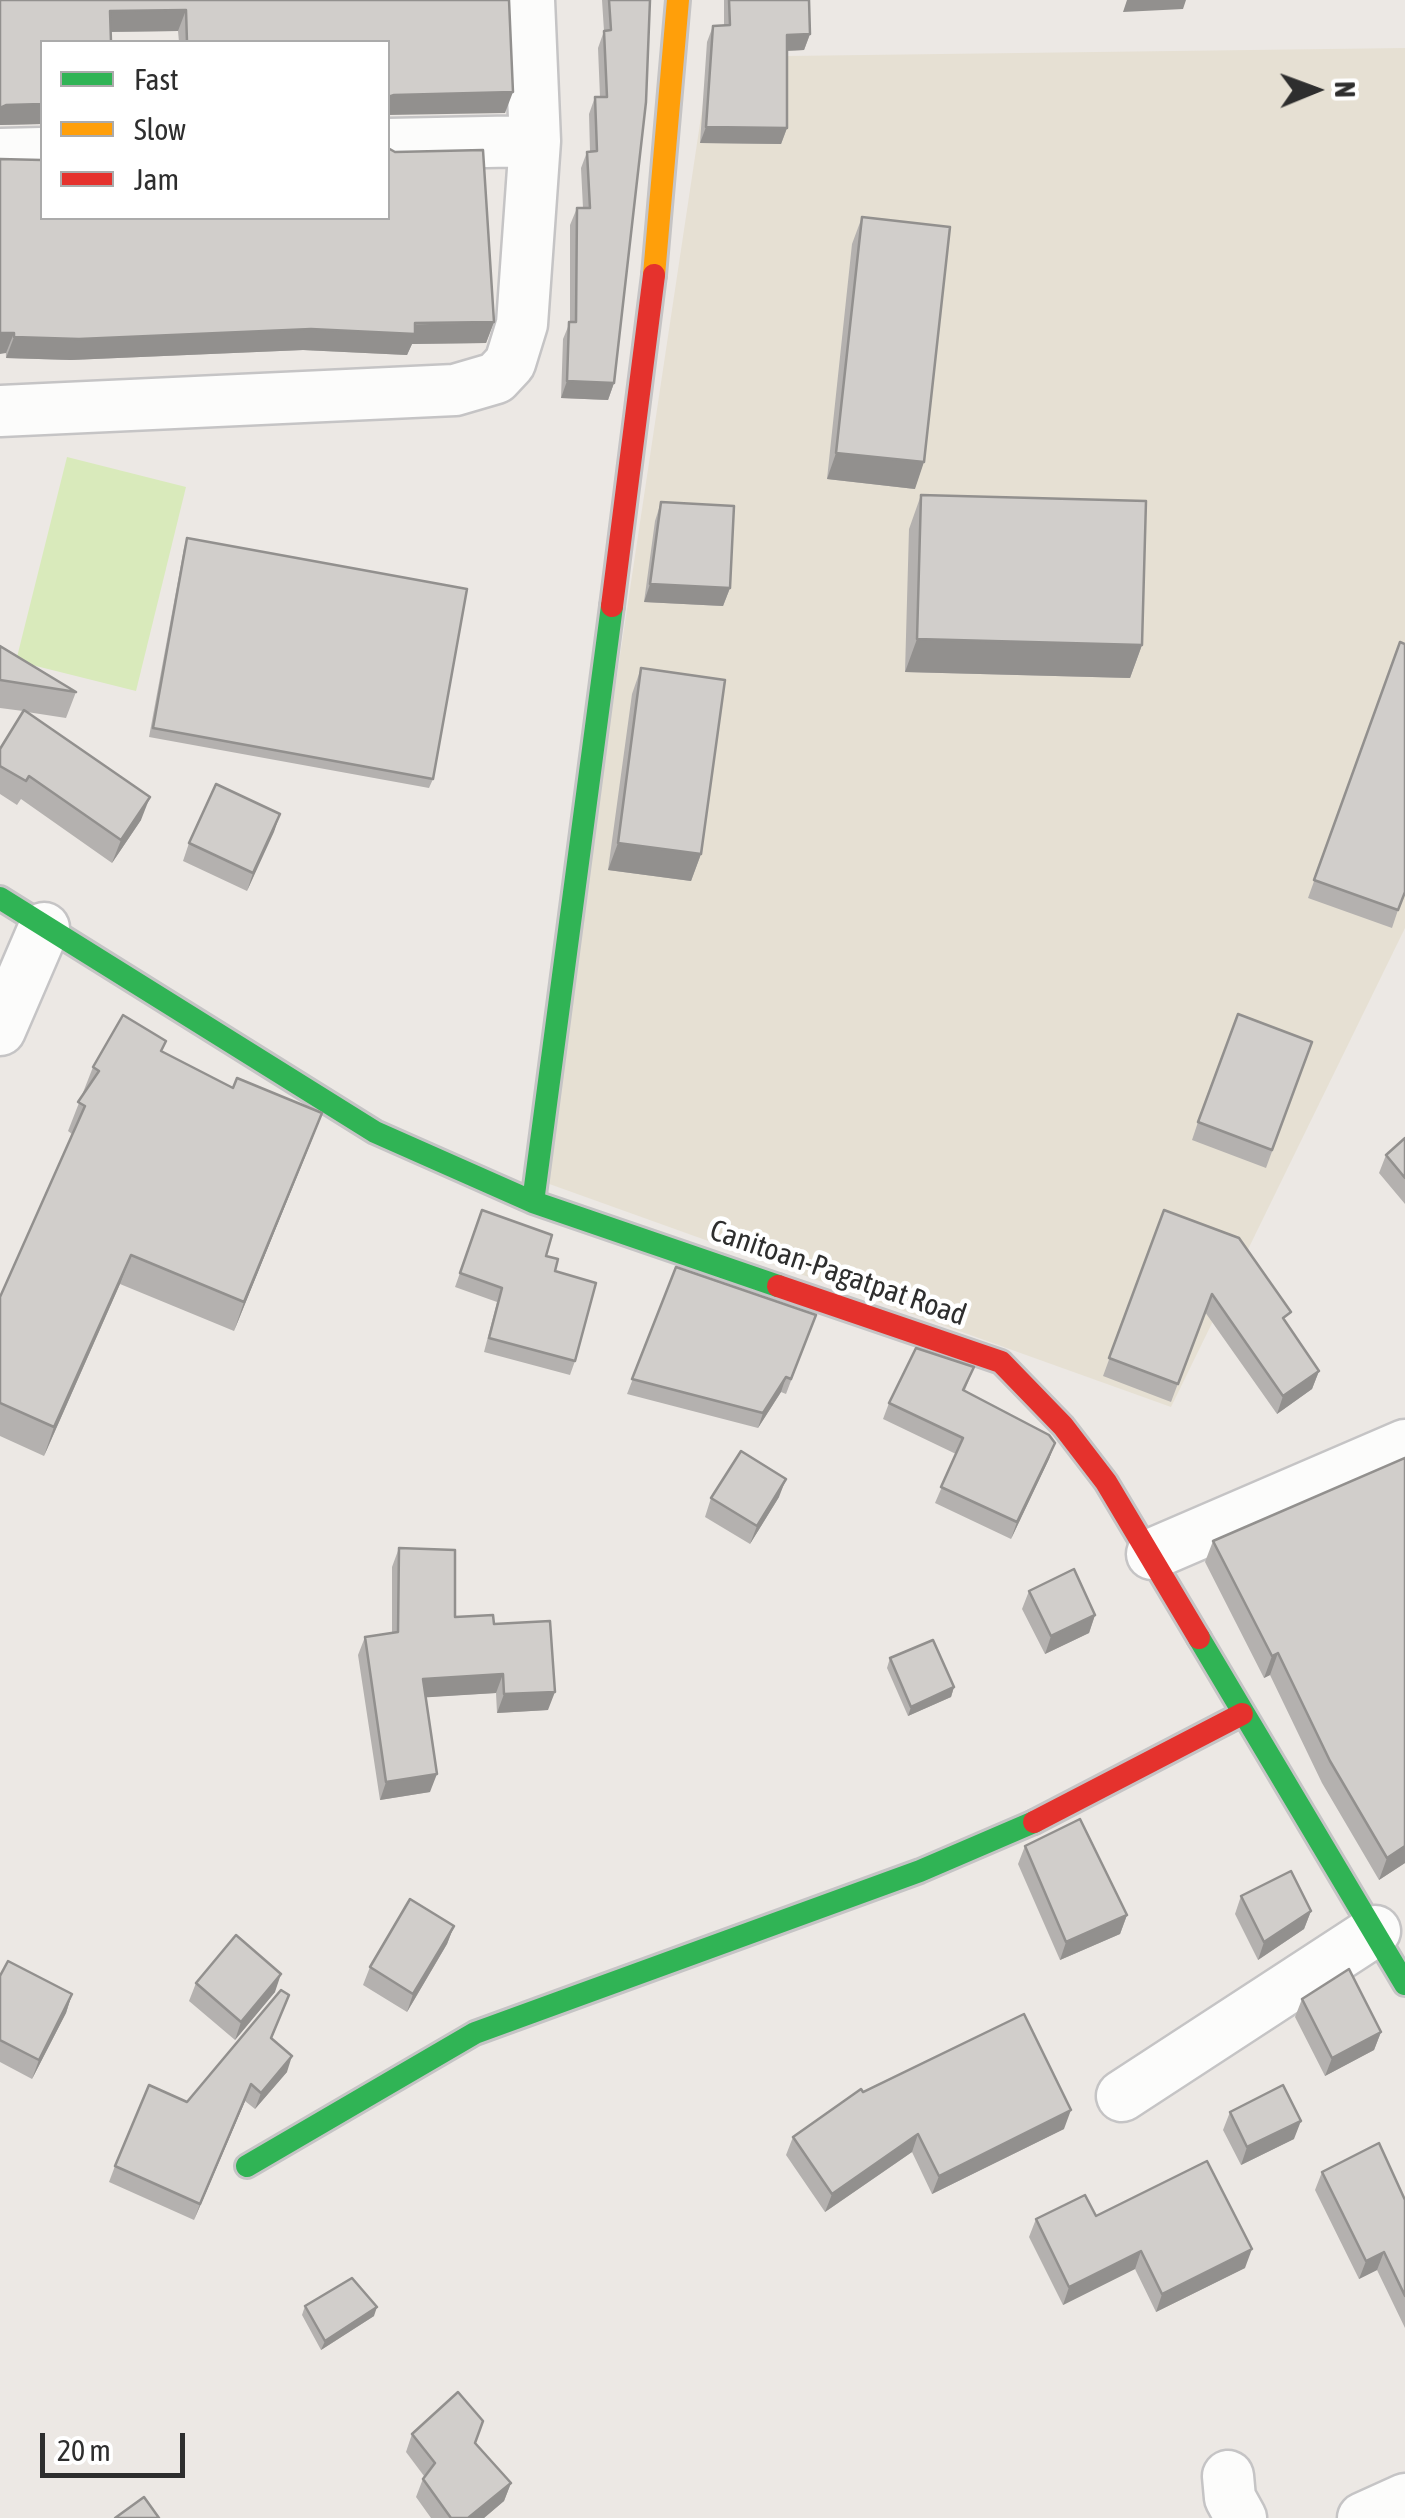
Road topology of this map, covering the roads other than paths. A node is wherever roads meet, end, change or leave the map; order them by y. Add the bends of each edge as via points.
1 (529, 0) edge
2 (678, 0) edge
3 (535, 140) junction
4 (390, 144) edge
5 (40, 153) edge
6 (0, 154) edge
7 (0, 410) edge
8 (0, 898) edge
9 (44, 928) junction
10 (0, 1030) edge
11 (533, 1202) junction
12 (1405, 1445) edge
13 (1152, 1554) junction
14 (1242, 1714) junction
15 (1375, 1932) junction
16 (1405, 1984) edge
17 (1122, 2096) dead end
18 (247, 2166) dead end
19 (1405, 2499) edge
20 (1363, 2518) edge

1 - 3 street
2 - 11 street via 648,332
3 - 4 street
3 - 7 street via 522,324 510,363 496,378 454,390
5 - 6 street
8 - 9 street, Canitoan-Pagatpat Road
9 - 10 street
9 - 11 street, Canitoan-Pagatpat Road via 375,1132
11 - 13 street, Canitoan-Pagatpat Road via 1001,1362 1062,1426
12 - 13 street
13 - 14 street, Canitoan-Pagatpat Road
14 - 15 street, Canitoan-Pagatpat Road
14 - 18 street via 1018,1831 475,2033
15 - 16 street, Canitoan-Pagatpat Road
15 - 17 street
19 - 20 street

